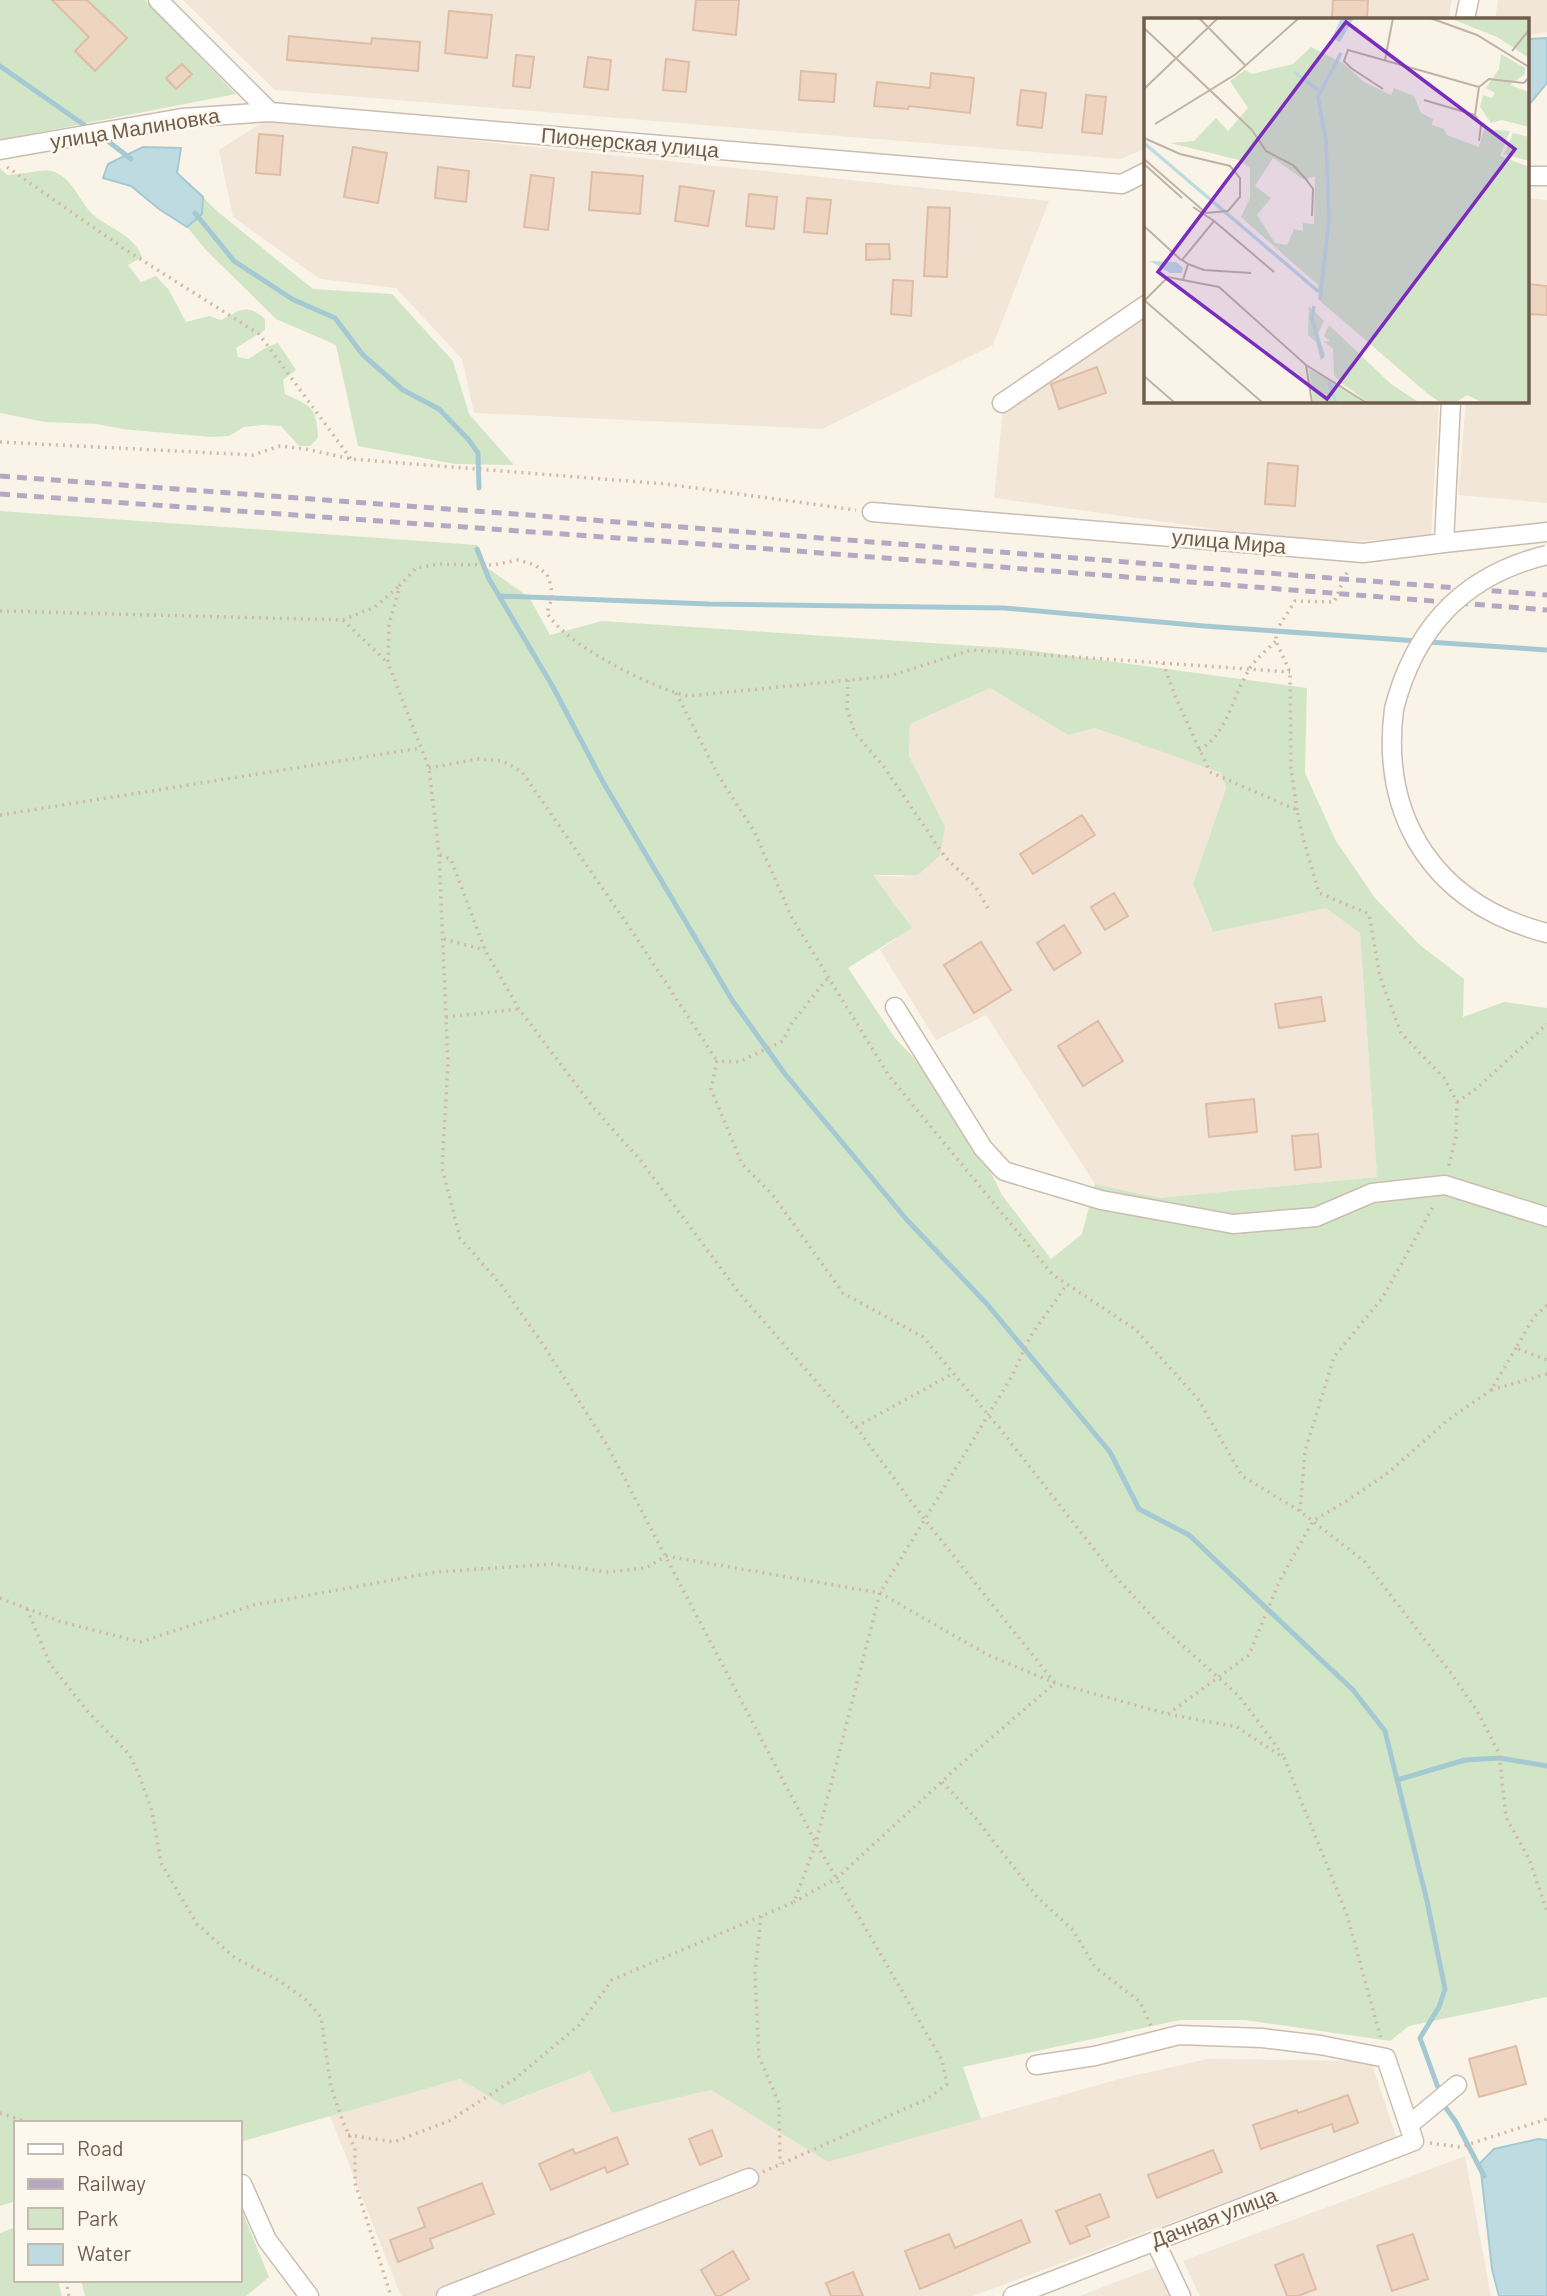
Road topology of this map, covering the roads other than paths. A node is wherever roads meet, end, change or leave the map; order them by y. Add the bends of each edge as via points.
1 (158, 0) edge
2 (1469, 0) edge
3 (1465, 18) edge
4 (270, 112) junction
5 (0, 150) edge
6 (1144, 174) edge
7 (1144, 306) edge
8 (1451, 402) edge
9 (1002, 403) dead end
10 (872, 512) road end
11 (1547, 532) edge
12 (1444, 543) junction
13 (1547, 555) edge
14 (1547, 933) edge
15 (895, 1007) dead end
16 (1547, 1217) edge
17 (1036, 2065) dead end
18 (1457, 2085) dead end
19 (1412, 2133) junction
20 (748, 2178) road end
21 (242, 2184) dead end
22 (1155, 2241) junction
23 (309, 2296) edge
24 (446, 2296) edge
25 (1013, 2296) edge
26 (1181, 2296) edge

1 - 4 street
2 - 3 street
4 - 5 street, улица Малиновка via 182,118
4 - 6 street, Пионерская улица via 1122,184
7 - 9 street
8 - 12 street
10 - 12 street, улица Мира via 1356,553
11 - 12 street, улица Мира
13 - 14 street, bridge via 1485,579 1432,625 1408,664 1391,732 1394,778 1403,812 1418,843 1446,880 1503,920
15 - 16 street via 983,1148 1004,1171 1101,1200 1233,1224 1316,1217 1372,1193 1445,1185
17 - 19 street via 1179,2035 1321,2045 1386,2058
18 - 19 street, Дачная улица
19 - 22 street, Дачная улица
20 - 24 street
21 - 23 street via 267,2239
22 - 25 street, Дачная улица
22 - 26 street

